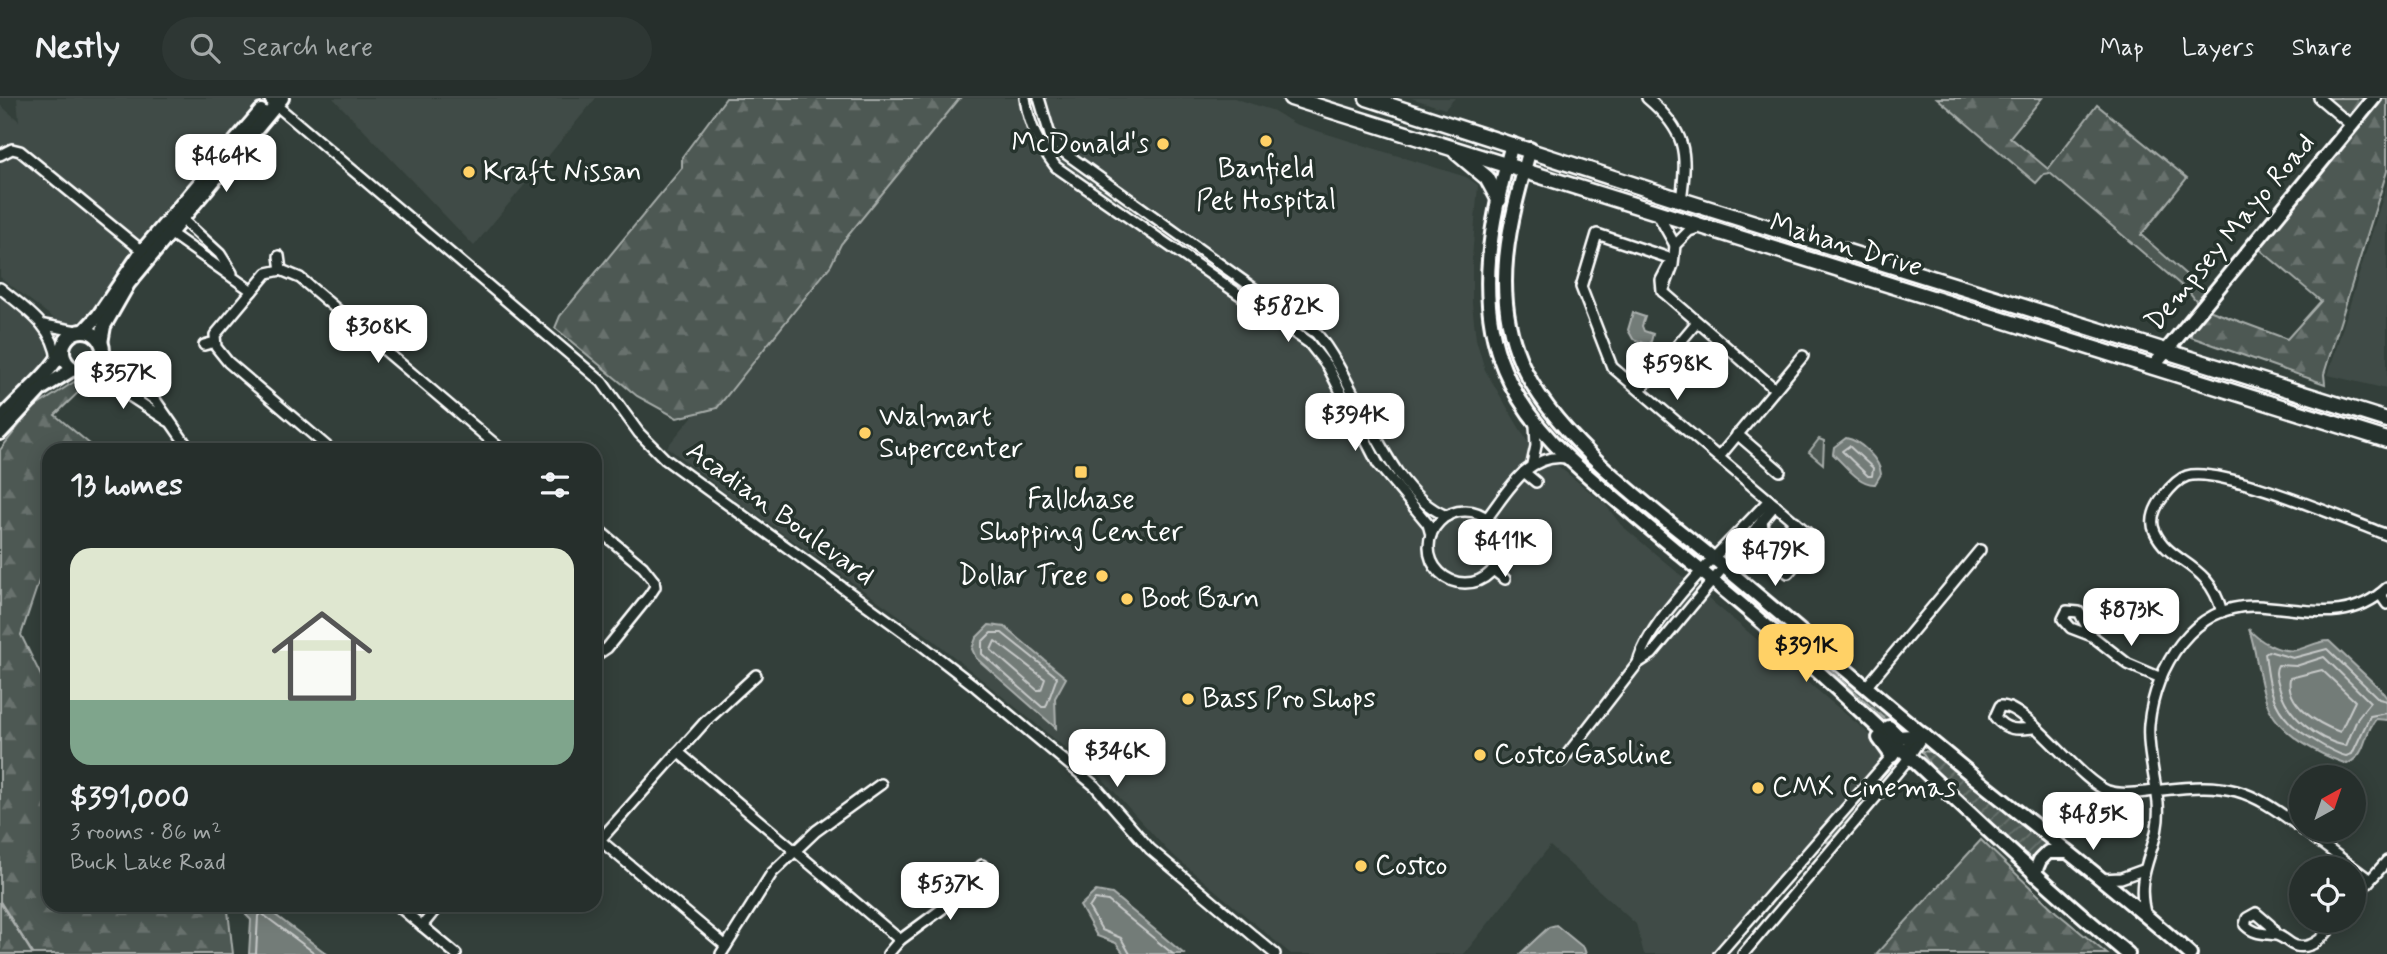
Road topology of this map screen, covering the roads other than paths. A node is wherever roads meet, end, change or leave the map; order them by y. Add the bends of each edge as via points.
1 (1025, 98) edge
2 (1039, 98) edge
3 (1291, 98) edge
4 (1367, 98) edge
5 (1647, 98) edge
6 (2319, 98) edge
7 (2374, 98) edge
8 (275, 100) edge
9 (2352, 126) junction
10 (1513, 144) junction
11 (1449, 147) junction
12 (1530, 149) junction
13 (0, 155) edge
14 (1507, 165) junction
15 (1524, 170) junction
16 (1499, 200) junction
17 (1681, 200) junction
18 (1656, 211) junction
19 (181, 219) junction
20 (1160, 222) junction
21 (1700, 227) junction
22 (170, 233) junction
23 (1151, 234) junction
24 (1815, 241) junction
25 (1675, 245) junction
26 (1783, 252) junction
27 (145, 254) junction
28 (279, 256) dead end
29 (1672, 259) junction
30 (281, 270) junction
31 (233, 275) junction
32 (1242, 281) junction
33 (0, 288) edge
34 (251, 291) junction
35 (1236, 291) junction
36 (1697, 322) junction
37 (44, 325) junction
38 (81, 331) junction
39 (215, 342) junction
40 (1324, 342) junction
41 (204, 345) dead end
42 (102, 348) junction
43 (1316, 350) junction
44 (2165, 351) junction
45 (60, 356) junction
46 (1803, 356) dead end
47 (2153, 367) junction
48 (73, 369) junction
49 (86, 371) junction
50 (1775, 389) junction
51 (1640, 390) junction
52 (0, 420) edge
53 (2387, 420) edge
54 (172, 423) junction
55 (1535, 425) junction
56 (0, 433) edge
57 (1737, 434) junction
58 (2387, 440) edge
59 (185, 443) edge
60 (323, 443) edge
61 (494, 443) edge
62 (1388, 457) junction
63 (1719, 457) junction
64 (1567, 458) junction
65 (1378, 464) junction
66 (1532, 464) junction
67 (1367, 471) dead end
68 (1780, 471) dead end
69 (1524, 472) junction
70 (1535, 482) dead end
71 (1772, 502) junction
72 (1447, 516) junction
73 (1486, 518) junction
74 (1795, 521) junction
75 (602, 533) edge
76 (1431, 535) junction
77 (1743, 535) junction
78 (2387, 535) edge
79 (1980, 550) dead end
80 (1714, 558) junction
81 (1725, 568) junction
82 (1493, 570) junction
83 (1702, 573) junction
84 (1505, 579) dead end
85 (1712, 582) junction
86 (2384, 591) edge
87 (2387, 604) edge
88 (2222, 612) junction
89 (2092, 636) dead end
90 (602, 651) edge
91 (1804, 659) junction
92 (1638, 663) junction
93 (756, 675) dead end
94 (2161, 678) junction
95 (1867, 686) junction
96 (2033, 728) dead end
97 (1924, 735) junction
98 (678, 752) junction
99 (1901, 754) junction
100 (1562, 761) dead end
101 (881, 784) dead end
102 (2156, 791) junction
103 (2289, 820) edge
104 (602, 834) edge
105 (602, 842) edge
106 (2320, 842) edge
107 (1814, 844) junction
108 (795, 851) junction
109 (2066, 852) junction
110 (1827, 856) junction
111 (2387, 861) edge
112 (982, 865) dead end
113 (2143, 870) junction
114 (2034, 874) junction
115 (2369, 878) junction
116 (2100, 879) junction
117 (2366, 882) edge
118 (405, 912) edge
119 (433, 912) edge
120 (2147, 917) junction
121 (422, 926) junction
122 (2326, 933) edge
123 (2276, 935) dead end
124 (900, 940) junction
125 (723, 950) edge
126 (456, 954) edge
127 (888, 954) edge
128 (1275, 954) edge
129 (1719, 954) edge
130 (1743, 954) edge
131 (2128, 954) edge
132 (2190, 954) edge

1 - 23 street via 1040,147 1056,167
2 - 20 street via 1051,135 1065,153
3 - 11 main road, Mahan Drive
4 - 10 main road, Mahan Drive
5 - 17 street via 1678,131 1683,145 1686,161
6 - 9 street
7 - 9 main road, Dempsey Mayo Road
8 - 19 main road
8 - 27 main road
8 - 128 street, Acadian Boulevard via 602,382 639,433 665,459 976,687 1095,786 1150,849
9 - 44 main road, Dempsey Mayo Road
10 - 12 main road, Mahan Drive
10 - 14 main road
11 - 14 main road, Mahan Drive
11 - 16 main road via 1487,178
12 - 15 main road
12 - 17 main road, Mahan Drive
13 - 27 street via 12,149 34,162
14 - 15 main road, Mahan Drive
14 - 16 main road
15 - 18 main road, Mahan Drive
15 - 80 main road via 1508,235 1504,298 1526,373 1550,413 1587,451
16 - 55 main road via 1489,256 1493,332 1503,368
17 - 24 main road, Mahan Drive
18 - 21 main road, Mahan Drive
18 - 25 street
19 - 22 main road
19 - 31 street via 220,254
20 - 23 street
20 - 32 street
21 - 25 street
21 - 26 main road, Mahan Drive
22 - 27 main road
22 - 31 street
23 - 35 street
24 - 26 main road via 1807,249
24 - 44 main road, Mahan Drive
25 - 29 street
26 - 47 main road, Mahan Drive
27 - 38 main road
27 - 42 main road via 104,326
28 - 30 street
29 - 36 street via 1661,280 1663,292
29 - 51 street via 1597,234 1581,287 1612,367
30 - 34 street via 267,273
30 - 61 street via 300,278
31 - 34 street
32 - 35 street
32 - 40 street
33 - 37 street
34 - 39 street via 215,335
35 - 43 street
36 - 50 street
36 - 51 street
37 - 38 street
37 - 45 street
38 - 42 main road via 96,335
38 - 45 main road via 66,338
39 - 41 street
39 - 60 street via 228,362
40 - 43 street
40 - 62 street
42 - 49 main road via 98,365
42 - 54 street via 116,369 156,401
43 - 65 street
44 - 47 main road, Dempsey Mayo Road
44 - 53 main road, Mahan Drive
45 - 48 main road
45 - 52 main road
46 - 50 street
47 - 58 main road, Mahan Drive
48 - 49 main road
48 - 56 main road via 41,389
49 - 54 street
50 - 57 street
51 - 63 street
54 - 59 street
55 - 64 main road
55 - 66 street
57 - 63 street
57 - 68 street
62 - 65 street
62 - 72 street via 1434,511
63 - 71 street
64 - 66 street via 1548,456
64 - 83 main road
65 - 67 street
65 - 76 street via 1428,524
66 - 69 street
69 - 70 street
69 - 73 street
71 - 74 street
71 - 77 street
71 - 77 street via 1762,520
72 - 73 street via 1471,511
72 - 76 street
73 - 82 street via 1500,536 1502,549
74 - 74 street via 1766,555 1788,573 1816,540
75 - 90 street via 658,580
76 - 82 street via 1432,560 1448,578 1472,583
77 - 80 street
77 - 81 street
78 - 88 street via 2285,496 2208,475 2186,477 2159,503 2153,517 2155,532 2209,580
79 - 95 street
80 - 81 main road
80 - 83 street
81 - 85 street
81 - 95 main road
82 - 84 street
83 - 85 main road
83 - 92 street via 1658,621 1641,648
85 - 91 main road
85 - 92 street via 1651,654
86 - 87 street
86 - 88 street via 2357,608 2325,614 2255,606
88 - 94 street via 2184,638
89 - 94 street via 2128,664
91 - 97 main road via 1820,663 1899,737
91 - 99 main road
92 - 100 street
93 - 98 street
94 - 102 street via 2149,723
95 - 97 main road
96 - 102 street via 2054,742 2098,786 2115,793
97 - 99 street
97 - 109 main road
98 - 104 street
98 - 108 street
99 - 107 street
99 - 110 street
99 - 114 main road
101 - 108 street
102 - 103 street via 2233,788
102 - 113 street via 2159,817
105 - 125 street
106 - 115 street
107 - 110 street
107 - 129 street
108 - 124 street
108 - 125 street via 772,873
109 - 114 main road via 2048,852
109 - 116 main road
110 - 130 street
111 - 115 street
112 - 124 street via 942,909
113 - 116 street
113 - 120 street via 2140,895
114 - 131 main road
115 - 117 street
116 - 120 main road
118 - 121 street
119 - 121 street
120 - 132 main road
121 - 126 street
122 - 123 street via 2307,946 2296,946
124 - 127 street

